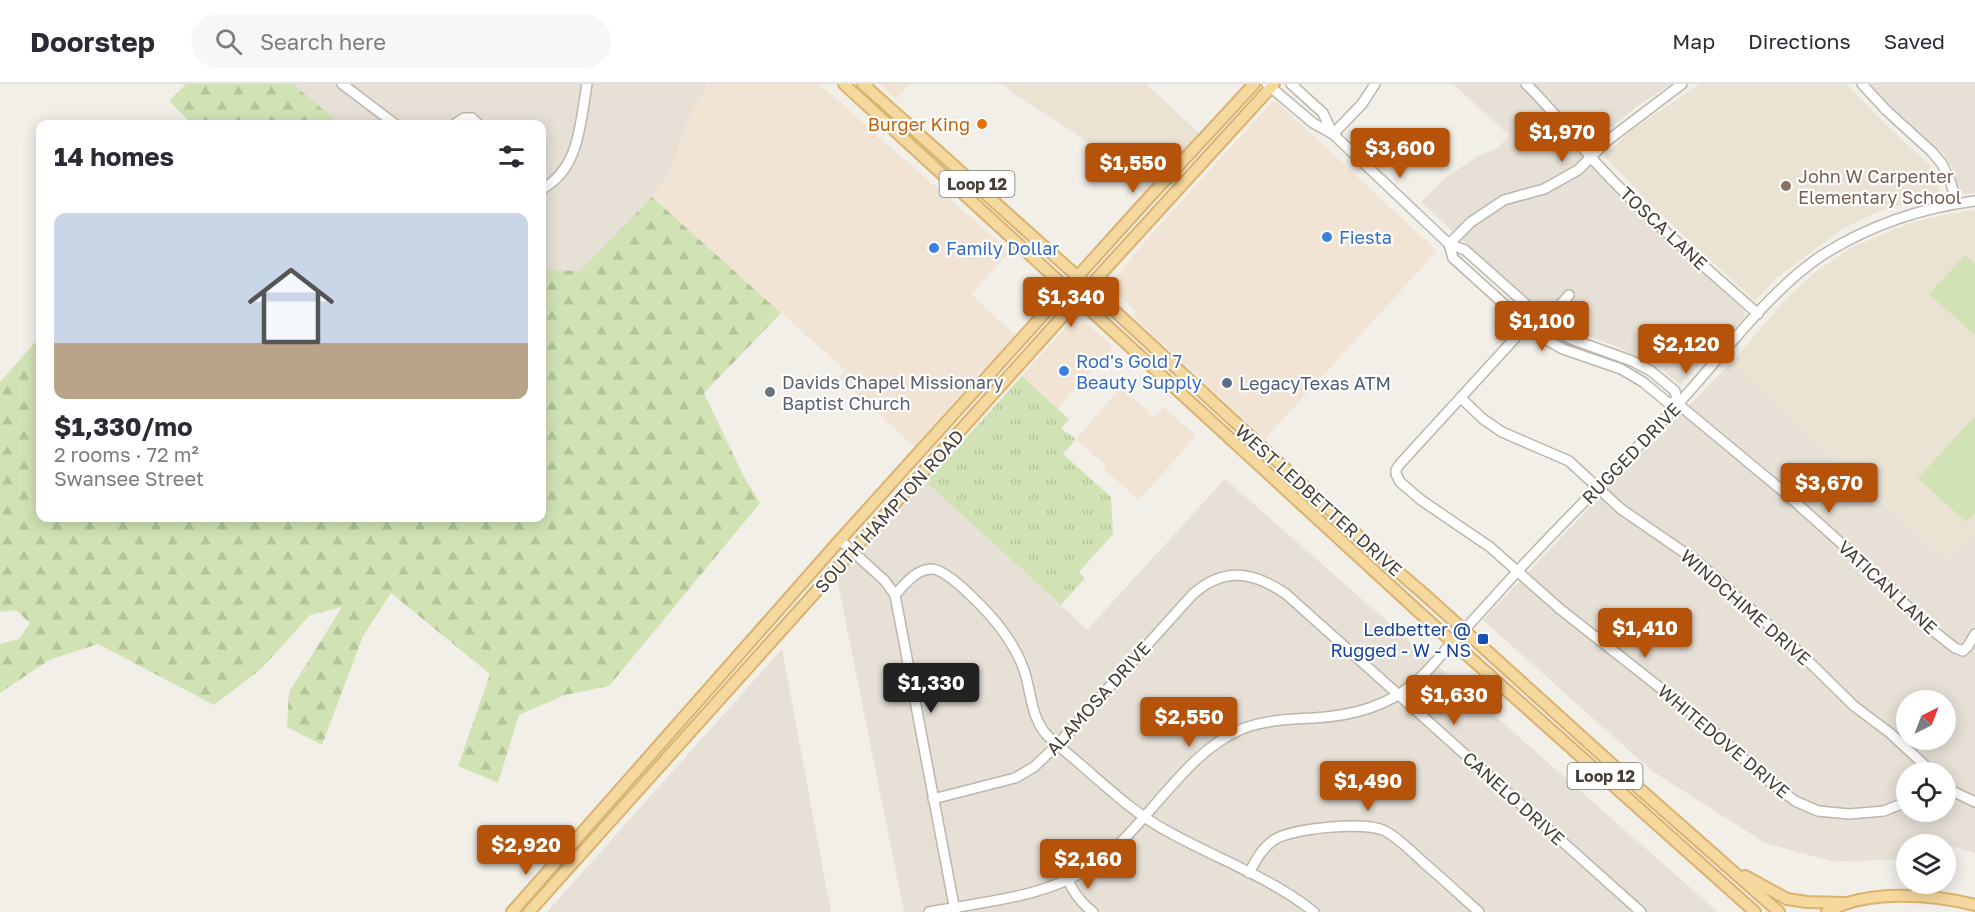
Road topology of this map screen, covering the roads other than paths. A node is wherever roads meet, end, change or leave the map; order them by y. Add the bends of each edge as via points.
1 (342, 84) edge
2 (587, 84) edge
3 (844, 84) edge
4 (861, 84) edge
5 (1254, 84) edge
6 (1291, 84) edge
7 (1375, 84) edge
8 (1526, 84) edge
9 (1271, 85) edge
10 (1680, 85) edge
11 (1867, 86) edge
12 (390, 120) edge
13 (1220, 121) junction
14 (1231, 132) junction
15 (1333, 134) junction
16 (1591, 157) junction
17 (962, 171) junction
18 (951, 184) junction
19 (546, 186) edge
20 (1975, 201) edge
21 (1956, 203) junction
22 (1449, 244) junction
23 (1078, 277) junction
24 (1089, 287) junction
25 (1068, 288) junction
26 (1569, 294) dead end
27 (1078, 298) junction
28 (1758, 314) junction
29 (1545, 322) junction
30 (1527, 325) junction
31 (1182, 372) junction
32 (1169, 382) junction
33 (1461, 398) junction
34 (1678, 404) junction
35 (918, 455) junction
36 (928, 467) junction
37 (1598, 488) junction
38 (840, 540) junction
39 (852, 551) junction
40 (1517, 572) junction
41 (1247, 576) joint
42 (895, 595) junction
43 (769, 622) junction
44 (1464, 630) junction
45 (779, 632) junction
46 (1975, 634) edge
47 (1453, 642) junction
48 (1399, 694) junction
49 (1058, 744) junction
50 (1921, 762) edge
51 (1634, 784) junction
52 (1956, 793) edge
53 (1625, 794) junction
54 (933, 799) junction
55 (1975, 802) edge
56 (1896, 806) edge
57 (1145, 818) junction
58 (561, 858) junction
59 (1726, 865) junction
60 (570, 866) junction
61 (1249, 873) junction
62 (1068, 880) junction
63 (1731, 890) junction
64 (1847, 903) junction
65 (1975, 904) edge
66 (954, 910) edge
67 (512, 912) edge
68 (529, 912) edge
69 (929, 912) edge
70 (1093, 912) edge
71 (1314, 912) edge
72 (1479, 912) edge
73 (1641, 912) edge
74 (1750, 912) edge
75 (1755, 912) edge
76 (1779, 912) edge
77 (1827, 912) edge

1 - 12 street
2 - 19 street via 575,152
3 - 18 main road, WEST LEDBETTER DRIVE / Loop 12
4 - 17 main road, WEST LEDBETTER DRIVE / Loop 12
5 - 13 main road, SOUTH HAMPTON ROAD
6 - 15 street, VATICAN LANE via 1323,113
7 - 15 street
8 - 16 street, TOSCA LANE
9 - 14 main road, SOUTH HAMPTON ROAD
9 - 15 street, VATICAN LANE via 1312,123
10 - 16 street
11 - 21 street via 1942,164
13 - 14 main road
13 - 23 main road, SOUTH HAMPTON ROAD
14 - 24 main road, SOUTH HAMPTON ROAD
15 - 22 street, VATICAN LANE
16 - 22 street via 1557,183 1503,200 1471,222
16 - 28 street, TOSCA LANE via 1651,218
17 - 18 main road
17 - 23 main road, WEST LEDBETTER DRIVE / Loop 12
18 - 25 main road, WEST LEDBETTER DRIVE / Loop 12
20 - 21 street, RUGGED DRIVE
21 - 28 street, RUGGED DRIVE via 1910,214 1847,241 1819,258
22 - 29 street, VATICAN LANE via 1465,250
22 - 30 street, VATICAN LANE via 1453,258
23 - 24 main road, WEST LEDBETTER DRIVE / Loop 12
23 - 25 main road, SOUTH HAMPTON ROAD
24 - 27 main road, SOUTH HAMPTON ROAD
24 - 31 main road, WEST LEDBETTER DRIVE / Loop 12
25 - 27 main road, WEST LEDBETTER DRIVE / Loop 12
25 - 35 main road, SOUTH HAMPTON ROAD
26 - 29 street
27 - 32 main road, WEST LEDBETTER DRIVE / Loop 12
27 - 36 main road, SOUTH HAMPTON ROAD
28 - 34 street, RUGGED DRIVE
29 - 30 street
29 - 34 street, VATICAN LANE via 1570,339 1651,371 1675,391
30 - 33 street
30 - 34 street, VATICAN LANE via 1563,349 1621,369 1667,402
31 - 32 main road
31 - 44 main road, WEST LEDBETTER DRIVE / Loop 12
32 - 47 main road, WEST LEDBETTER DRIVE / Loop 12
33 - 37 street, WINDCHIME DRIVE via 1502,432 1569,461
33 - 40 street, WHITEDOVE DRIVE via 1399,465 1396,474 1420,500 1490,547
34 - 37 street, RUGGED DRIVE
34 - 46 street, VATICAN LANE via 1784,492 1954,648 1963,651
35 - 36 main road
35 - 38 main road, SOUTH HAMPTON ROAD
36 - 39 main road, SOUTH HAMPTON ROAD
37 - 40 street, RUGGED DRIVE
37 - 50 street, WINDCHIME DRIVE via 1640,524 1681,549 1722,582 1854,706
38 - 39 street
38 - 43 main road, SOUTH HAMPTON ROAD
39 - 42 street
39 - 45 main road, SOUTH HAMPTON ROAD
40 - 44 street, RUGGED DRIVE
40 - 56 street, WHITEDOVE DRIVE via 1795,801 1818,811 1850,814
41 - 48 street, CANELO DRIVE via 1286,594
41 - 49 street, ALAMOSA DRIVE via 1214,580 1193,594
42 - 49 street via 923,570 943,572 953,580 1001,628 1023,669 1040,725
42 - 54 street
43 - 45 main road
43 - 58 main road, SOUTH HAMPTON ROAD
44 - 47 street, RUGGED DRIVE
44 - 51 main road, WEST LEDBETTER DRIVE / Loop 12
45 - 60 main road, SOUTH HAMPTON ROAD
47 - 48 street, RUGGED DRIVE
47 - 53 main road, WEST LEDBETTER DRIVE / Loop 12
48 - 57 street, RUGGED DRIVE via 1353,713 1278,720 1242,729 1203,754
48 - 73 street, CANELO DRIVE
49 - 54 street, ALAMOSA DRIVE via 1034,767 1015,778
49 - 57 street
51 - 53 main road
51 - 59 main road, WEST LEDBETTER DRIVE / Loop 12
52 - 55 street
53 - 63 main road, WEST LEDBETTER DRIVE / Loop 12
54 - 66 street
57 - 61 street
57 - 62 street, RUGGED DRIVE via 1096,863
58 - 60 main road
58 - 67 main road, SOUTH HAMPTON ROAD
59 - 64 main road via 1787,899
59 - 76 main road, WEST LEDBETTER DRIVE / Loop 12
60 - 68 main road, SOUTH HAMPTON ROAD
61 - 71 street
61 - 72 street via 1267,845 1287,833 1363,825 1383,830 1403,844
62 - 66 street, RUGGED DRIVE via 1027,894
62 - 70 street via 1077,898
63 - 74 main road
63 - 75 main road, WEST LEDBETTER DRIVE / Loop 12
64 - 65 main road via 1873,898 1929,897
64 - 77 main road
66 - 69 street, RUGGED DRIVE

